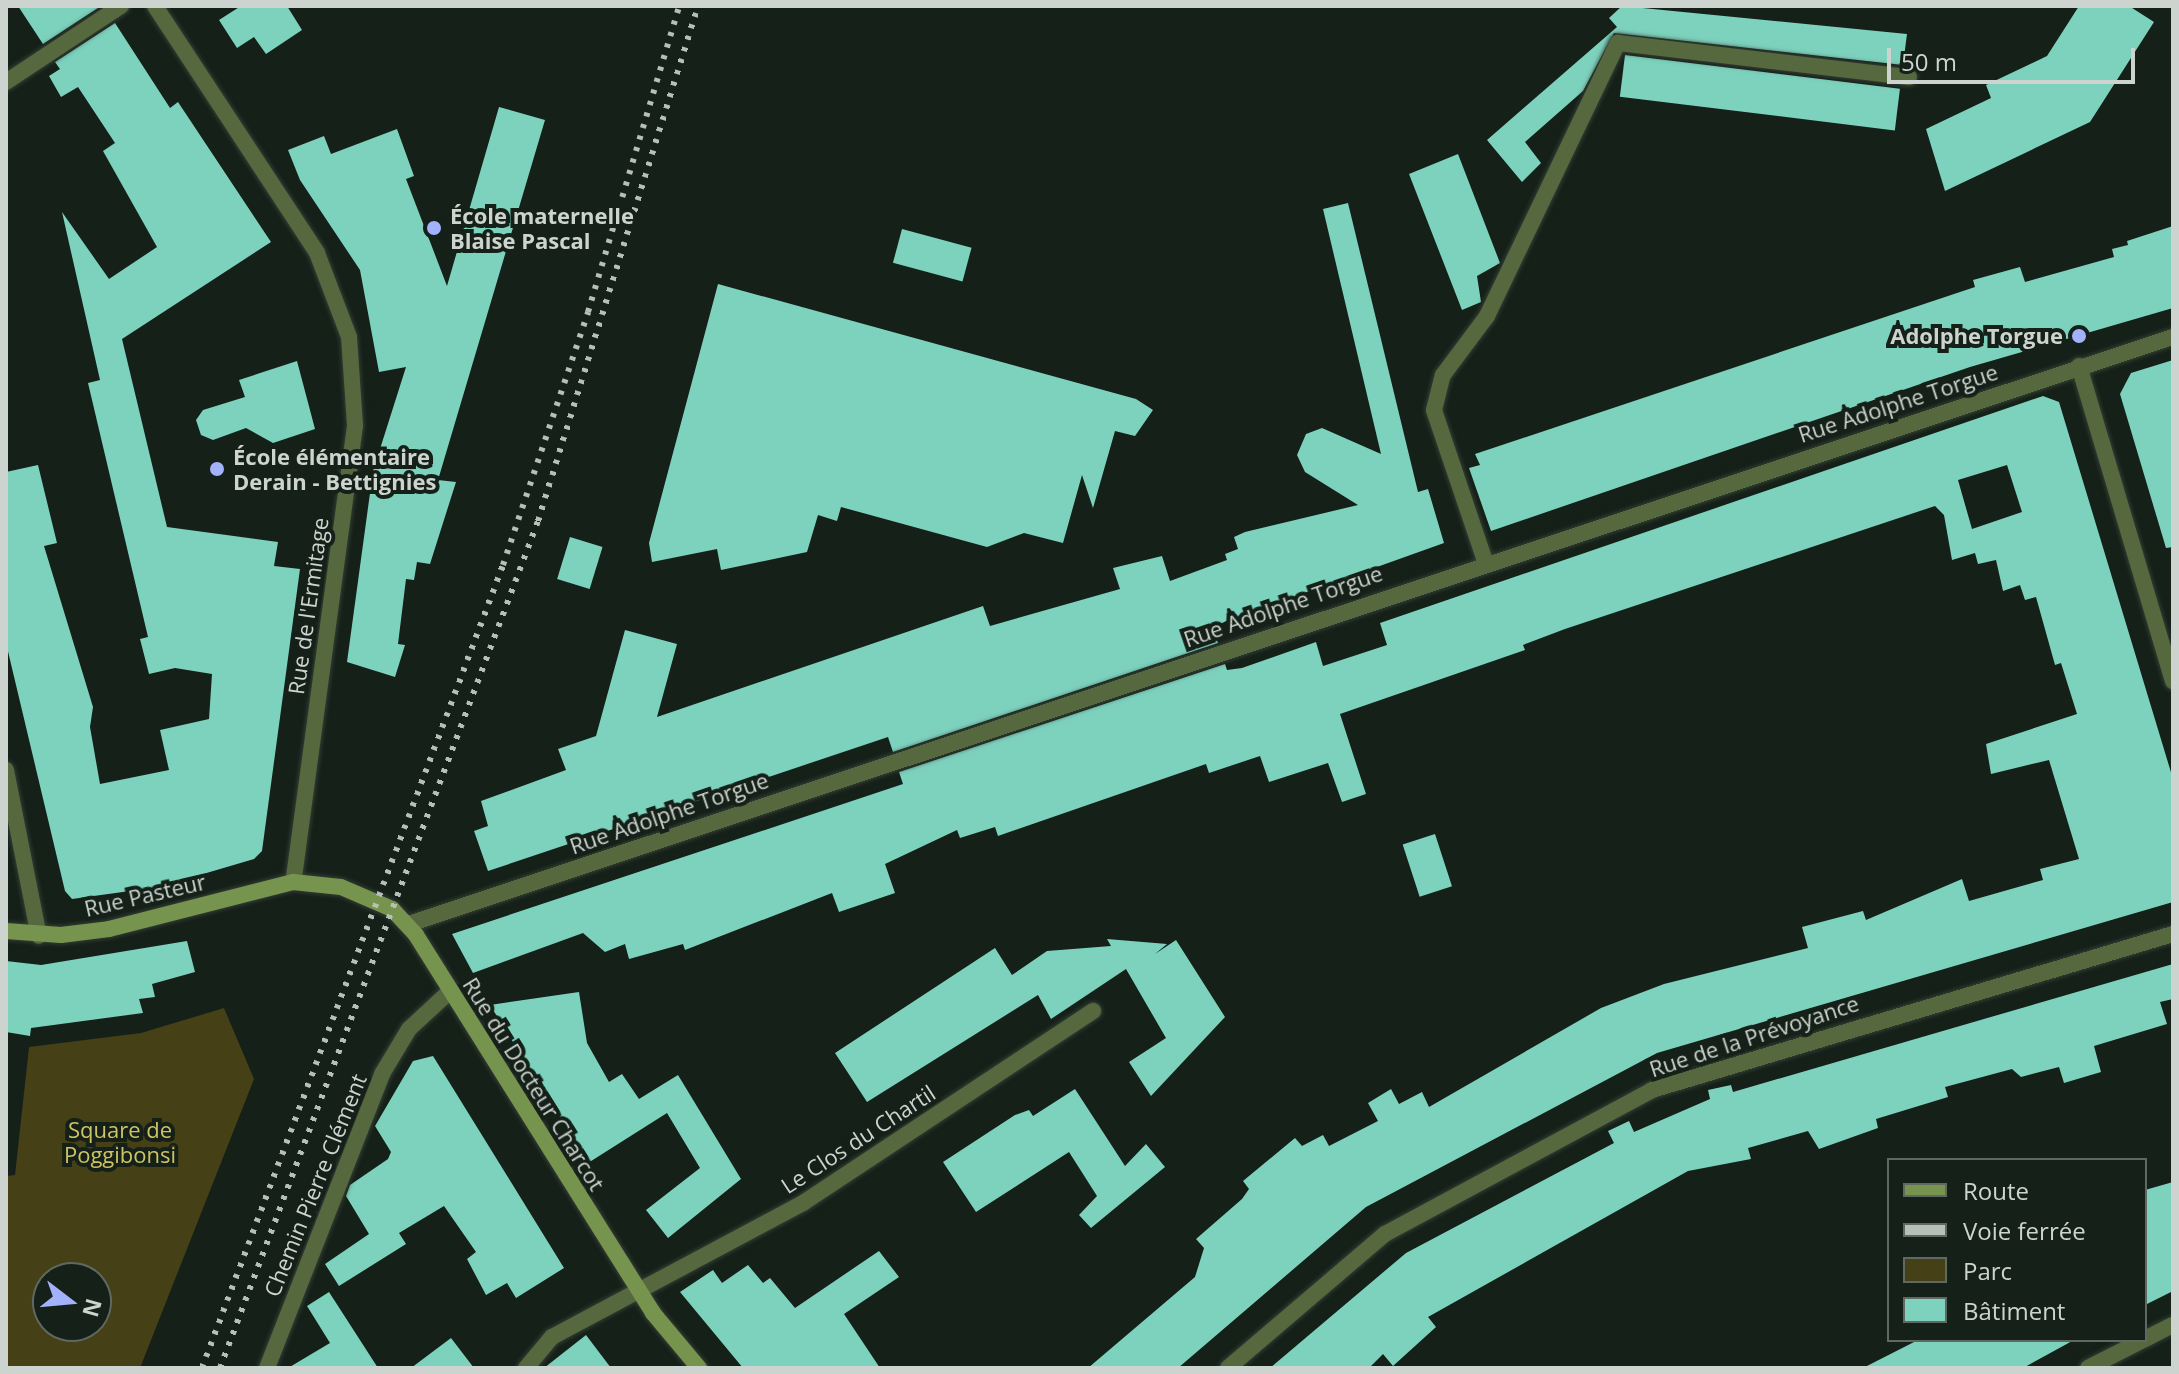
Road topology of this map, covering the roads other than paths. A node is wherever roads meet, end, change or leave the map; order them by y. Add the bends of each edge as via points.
1 (121, 6) edge
2 (155, 6) edge
3 (1909, 77) dead end
4 (6, 82) edge
5 (2173, 337) edge
6 (2079, 366) junction
7 (1485, 561) junction
8 (2173, 681) edge
9 (6, 770) edge
10 (293, 882) junction
11 (409, 924) junction
12 (6, 931) edge
13 (2173, 934) edge
14 (39, 936) junction
15 (449, 992) junction
16 (1093, 1011) dead end
17 (637, 1288) junction
18 (2173, 1325) edge
19 (2147, 1338) edge
20 (2140, 1342) edge
21 (267, 1368) edge
22 (526, 1368) edge
23 (699, 1368) edge
24 (1228, 1368) edge
25 (2088, 1368) edge

1 - 4 street
2 - 10 street, Rue de l'Ermitage via 317,253 349,337 355,426
3 - 7 street via 1618,43 1487,316 1443,375 1434,410
5 - 6 street, Rue Adolphe Torgue
6 - 7 street, Rue Adolphe Torgue
6 - 8 street
7 - 11 street, Rue Adolphe Torgue
9 - 14 street
10 - 11 street, Rue du Docteur Charcot via 355,892
10 - 14 street, Rue Pasteur via 137,923
11 - 15 street, Rue du Docteur Charcot
12 - 14 street, Rue Pasteur
13 - 24 street, Rue de la Prévoyance via 1652,1090 1395,1228
15 - 17 street, Rue du Docteur Charcot
15 - 21 street, Chemin Pierre Clément via 409,1029 382,1074
16 - 17 street, Le Clos du Chartil via 803,1203
17 - 22 street, Le Clos du Chartil via 552,1337
17 - 23 street, Rue du Docteur Charcot
18 - 19 street
20 - 25 street

